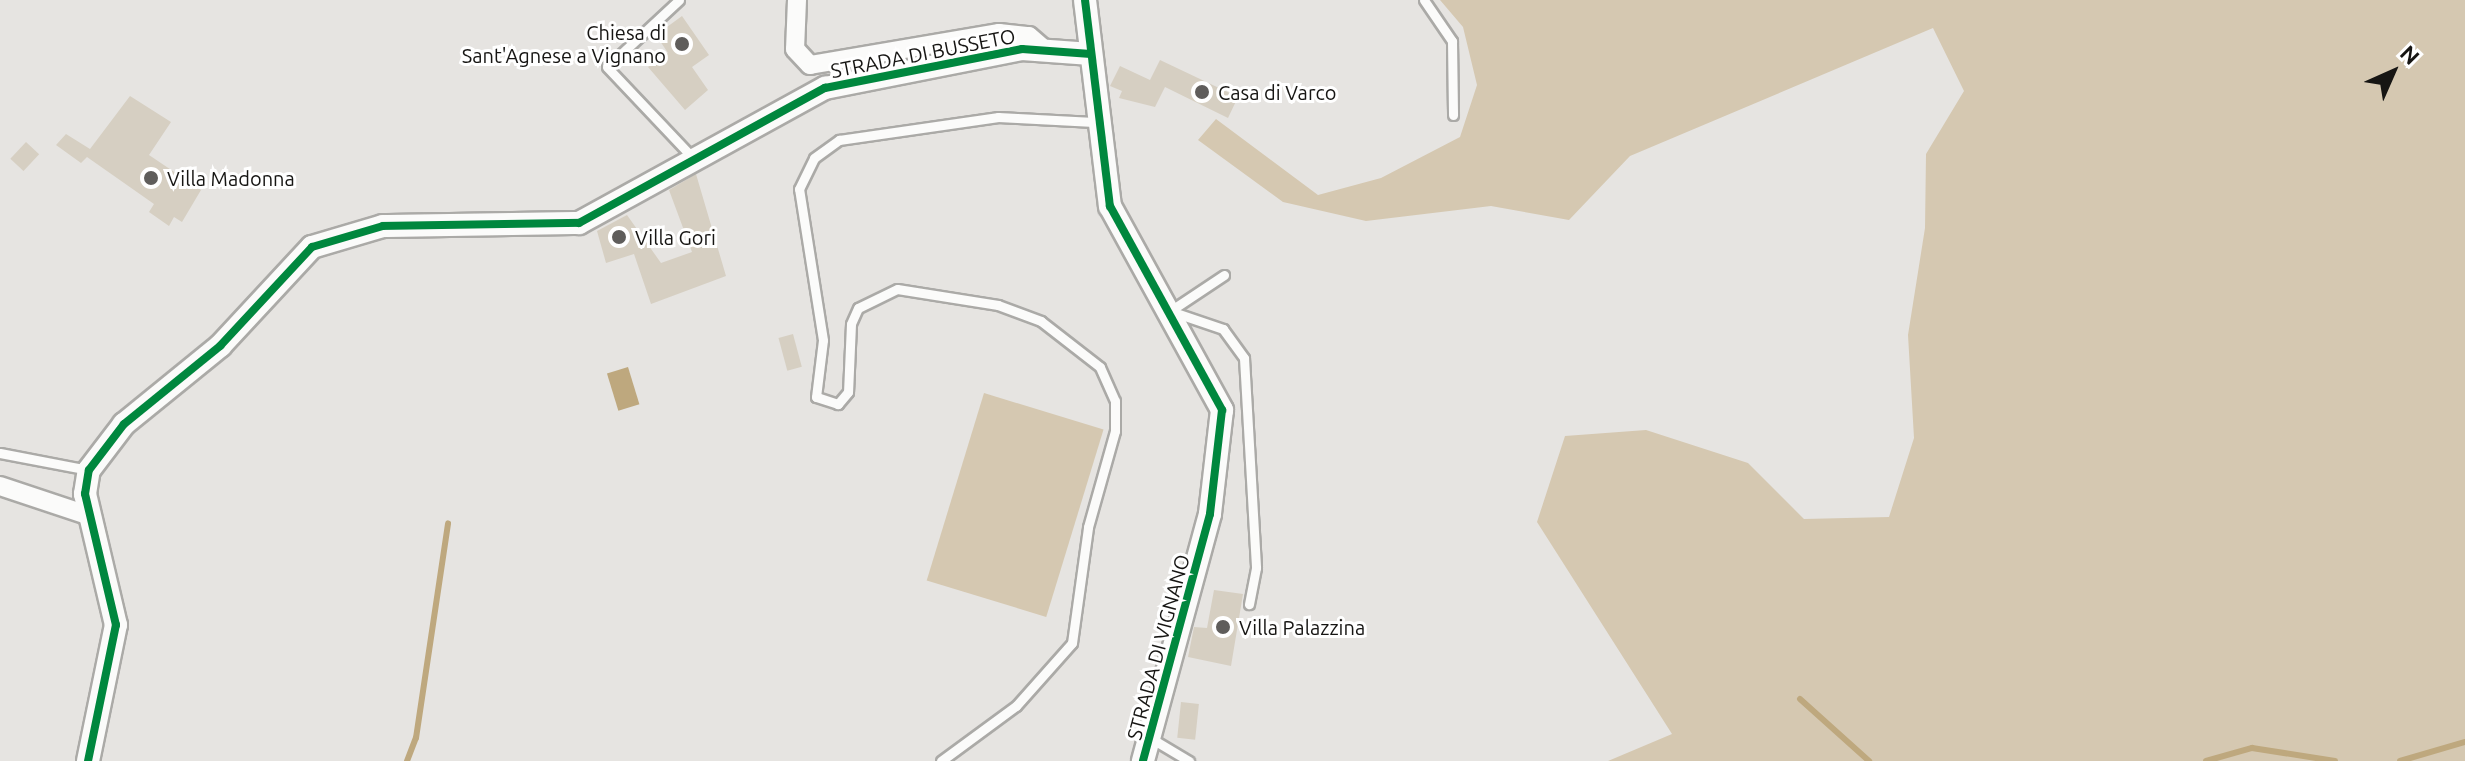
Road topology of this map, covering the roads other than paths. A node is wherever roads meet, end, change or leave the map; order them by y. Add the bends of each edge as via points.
1 (679, 0) edge
2 (797, 0) edge
3 (1424, 0) edge
4 (1089, 1) edge
5 (1043, 48) junction
6 (1091, 54) junction
7 (1453, 115) dead end
8 (1094, 122) junction
9 (695, 160) junction
10 (1224, 275) dead end
11 (1170, 311) junction
12 (0, 453) edge
13 (89, 470) junction
14 (0, 486) edge
15 (90, 516) junction
16 (1249, 604) dead end
17 (1152, 739) junction
18 (88, 761) edge
19 (941, 761) edge
20 (1143, 761) edge
21 (1189, 761) edge

1 - 9 lane via 626,42 607,67
2 - 5 street, STRADA DI BUSSETO via 795,49 810,65 999,33 1029,36
3 - 7 lane via 1452,41
4 - 6 street, STRADA DI VIGNANO
5 - 6 street, STRADA DI BUSSETO
5 - 9 street, STRADA DI BUSSETO via 825,88
6 - 8 street, STRADA DI VIGNANO
8 - 11 street, STRADA DI VIGNANO via 1120,231
8 - 19 lane via 998,117 839,140 814,158 799,189 823,340 816,397 838,404 848,392 854,316 877,294 897,289 998,305 1041,321 1100,367 1115,401 1115,431 1088,527 1072,643 1016,706
9 - 13 street, STRADA DI BUSSETO via 579,223 402,225 320,242 220,346 124,424
10 - 11 lane
11 - 16 lane via 1223,329 1244,358 1256,568
11 - 17 street, STRADA DI VIGNANO via 1215,385 1223,433
12 - 13 lane
13 - 15 street
14 - 15 street
15 - 18 street via 116,625
17 - 20 street, STRADA DI VIGNANO
17 - 21 lane

